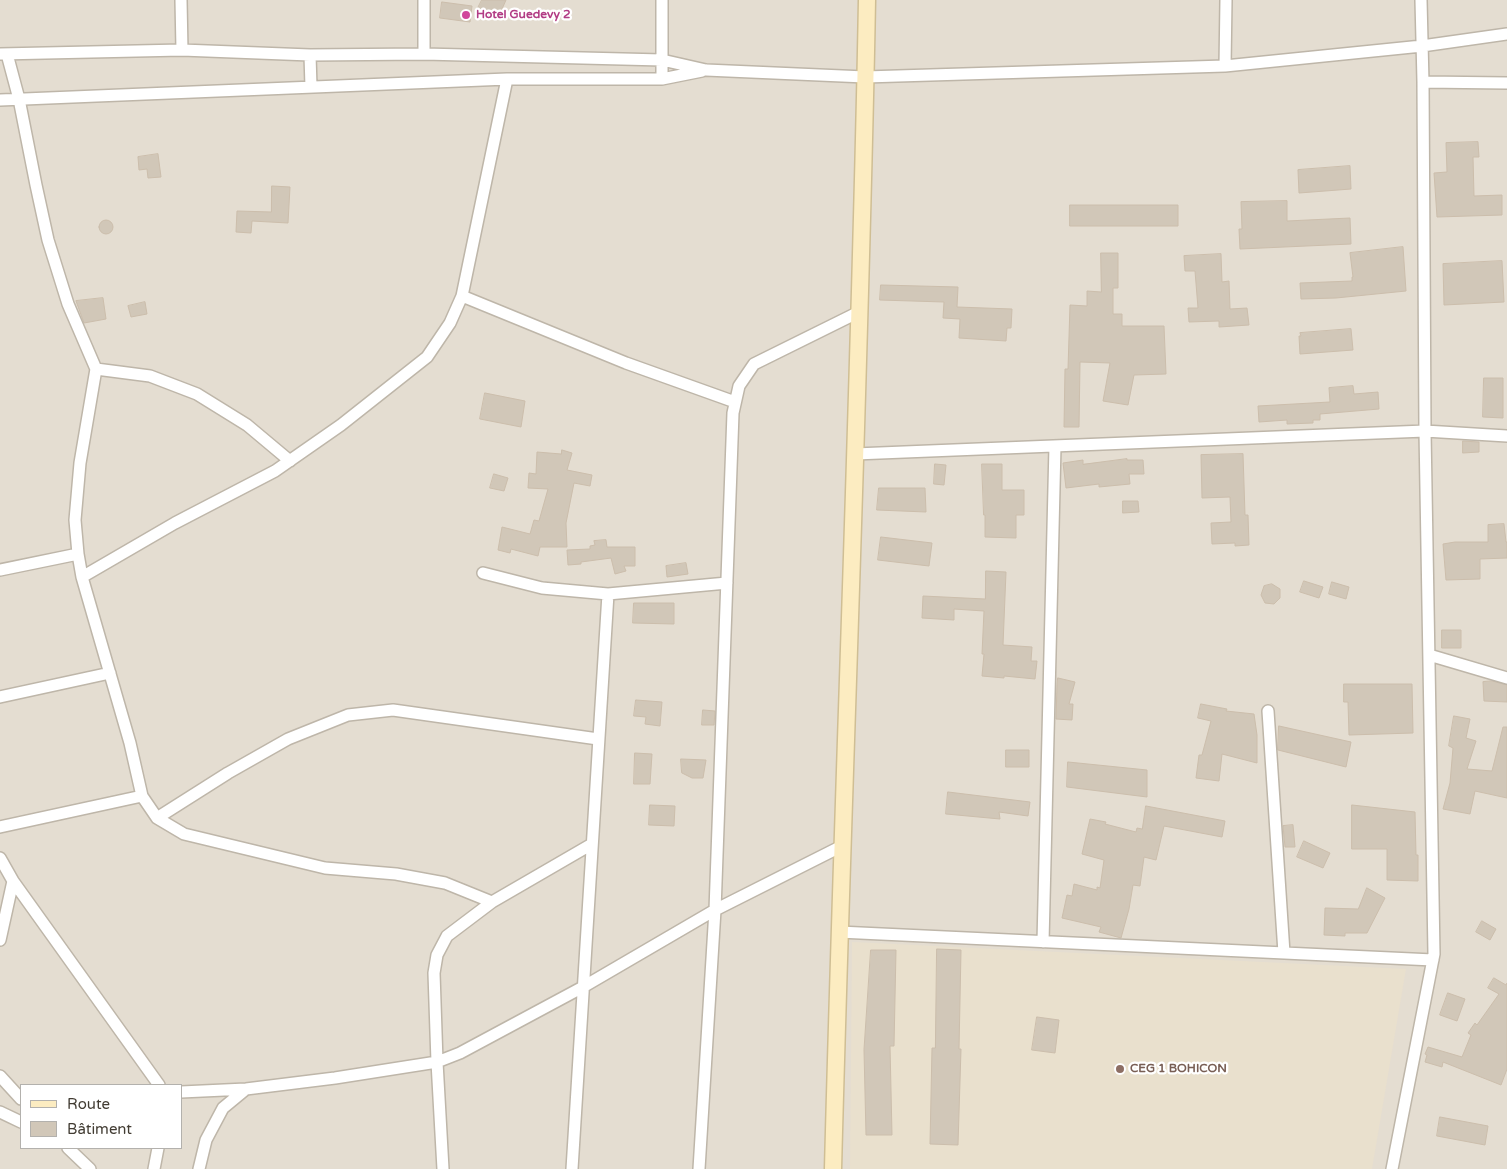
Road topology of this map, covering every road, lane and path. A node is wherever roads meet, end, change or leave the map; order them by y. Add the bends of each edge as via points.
1 (181, 0) edge
2 (424, 0) edge
3 (662, 0) edge
4 (866, 0) edge
5 (1226, 0) edge
6 (1421, 0) edge
7 (1507, 34) edge
8 (1422, 46) junction
9 (182, 50) junction
10 (3, 54) edge
11 (424, 54) junction
12 (310, 55) junction
13 (662, 60) junction
14 (1225, 66) junction
15 (706, 70) junction
16 (865, 77) junction
17 (507, 79) junction
18 (662, 79) junction
19 (1423, 82) junction
20 (1507, 83) edge
21 (311, 87) junction
22 (19, 99) junction
23 (0, 100) edge
24 (462, 296) junction
25 (859, 312) junction
26 (96, 370) junction
27 (735, 402) junction
28 (1425, 431) junction
29 (1507, 436) edge
30 (1055, 446) junction
31 (855, 454) junction
32 (290, 461) junction
33 (78, 554) junction
34 (0, 570) edge
35 (483, 573) dead end
36 (82, 577) junction
37 (726, 583) junction
38 (608, 594) junction
39 (1428, 655) junction
40 (110, 673) junction
41 (1507, 678) edge
42 (0, 697) edge
43 (1268, 711) dead end
44 (598, 739) junction
45 (142, 796) junction
46 (157, 818) junction
47 (0, 827) edge
48 (592, 844) junction
49 (842, 846) junction
50 (0, 858) edge
51 (13, 881) junction
52 (492, 902) junction
53 (715, 910) junction
54 (839, 932) junction
55 (0, 940) edge
56 (1043, 942) junction
57 (1284, 953) junction
58 (1433, 960) junction
59 (583, 987) junction
60 (436, 1062) junction
61 (0, 1076) edge
62 (158, 1084) edge
63 (246, 1089) junction
64 (182, 1092) edge
65 (20, 1097) edge
66 (0, 1112) edge
67 (20, 1122) edge
68 (69, 1149) edge
69 (158, 1149) edge
70 (90, 1169) edge
71 (154, 1169) edge
72 (199, 1169) edge
73 (443, 1169) edge
74 (572, 1169) edge
75 (699, 1169) edge
76 (834, 1169) edge
77 (1392, 1169) edge

1 - 9 street
2 - 11 street
3 - 13 street
4 - 16 street
5 - 14 street
6 - 8 street
7 - 8 street
8 - 14 street
8 - 19 street
9 - 10 street
9 - 12 street
10 - 22 street
11 - 12 street
11 - 13 street
12 - 21 street
13 - 15 street
13 - 18 street
14 - 16 street
15 - 16 street
15 - 18 street
16 - 25 street
17 - 18 street
17 - 21 street
17 - 24 street
19 - 20 street
19 - 28 street
21 - 22 street
22 - 23 street
22 - 26 street via 48,240 68,304
24 - 27 street via 626,363
24 - 32 street via 450,323 427,357
25 - 27 street via 754,364 739,386
25 - 31 street
26 - 32 street via 150,376 197,394 247,425
26 - 33 street via 80,463 75,520
27 - 37 street
28 - 29 street
28 - 30 street
28 - 39 street
30 - 31 street
30 - 56 street
31 - 49 street
32 - 36 street
33 - 34 street
33 - 36 street
35 - 38 street via 542,588
36 - 40 street
37 - 38 street
37 - 53 street
38 - 44 street
39 - 41 street
39 - 58 street
40 - 42 street
40 - 45 street
43 - 57 street
44 - 46 street via 393,710 348,715 288,739
44 - 48 street
45 - 46 street
45 - 47 street
46 - 52 street via 184,834 325,868 396,874 445,883
48 - 52 street
48 - 59 street
49 - 53 street
49 - 54 street
50 - 51 street
51 - 55 street
51 - 62 street
52 - 60 street via 447,936 437,955 434,973
53 - 59 street
53 - 75 street
54 - 56 street
54 - 76 street
56 - 57 street
57 - 58 street
58 - 77 street
59 - 60 street via 460,1053
59 - 74 street
60 - 63 street
60 - 73 street
61 - 65 street
63 - 64 street
63 - 72 street via 223,1108 206,1140
66 - 67 street
68 - 70 street
69 - 71 street

